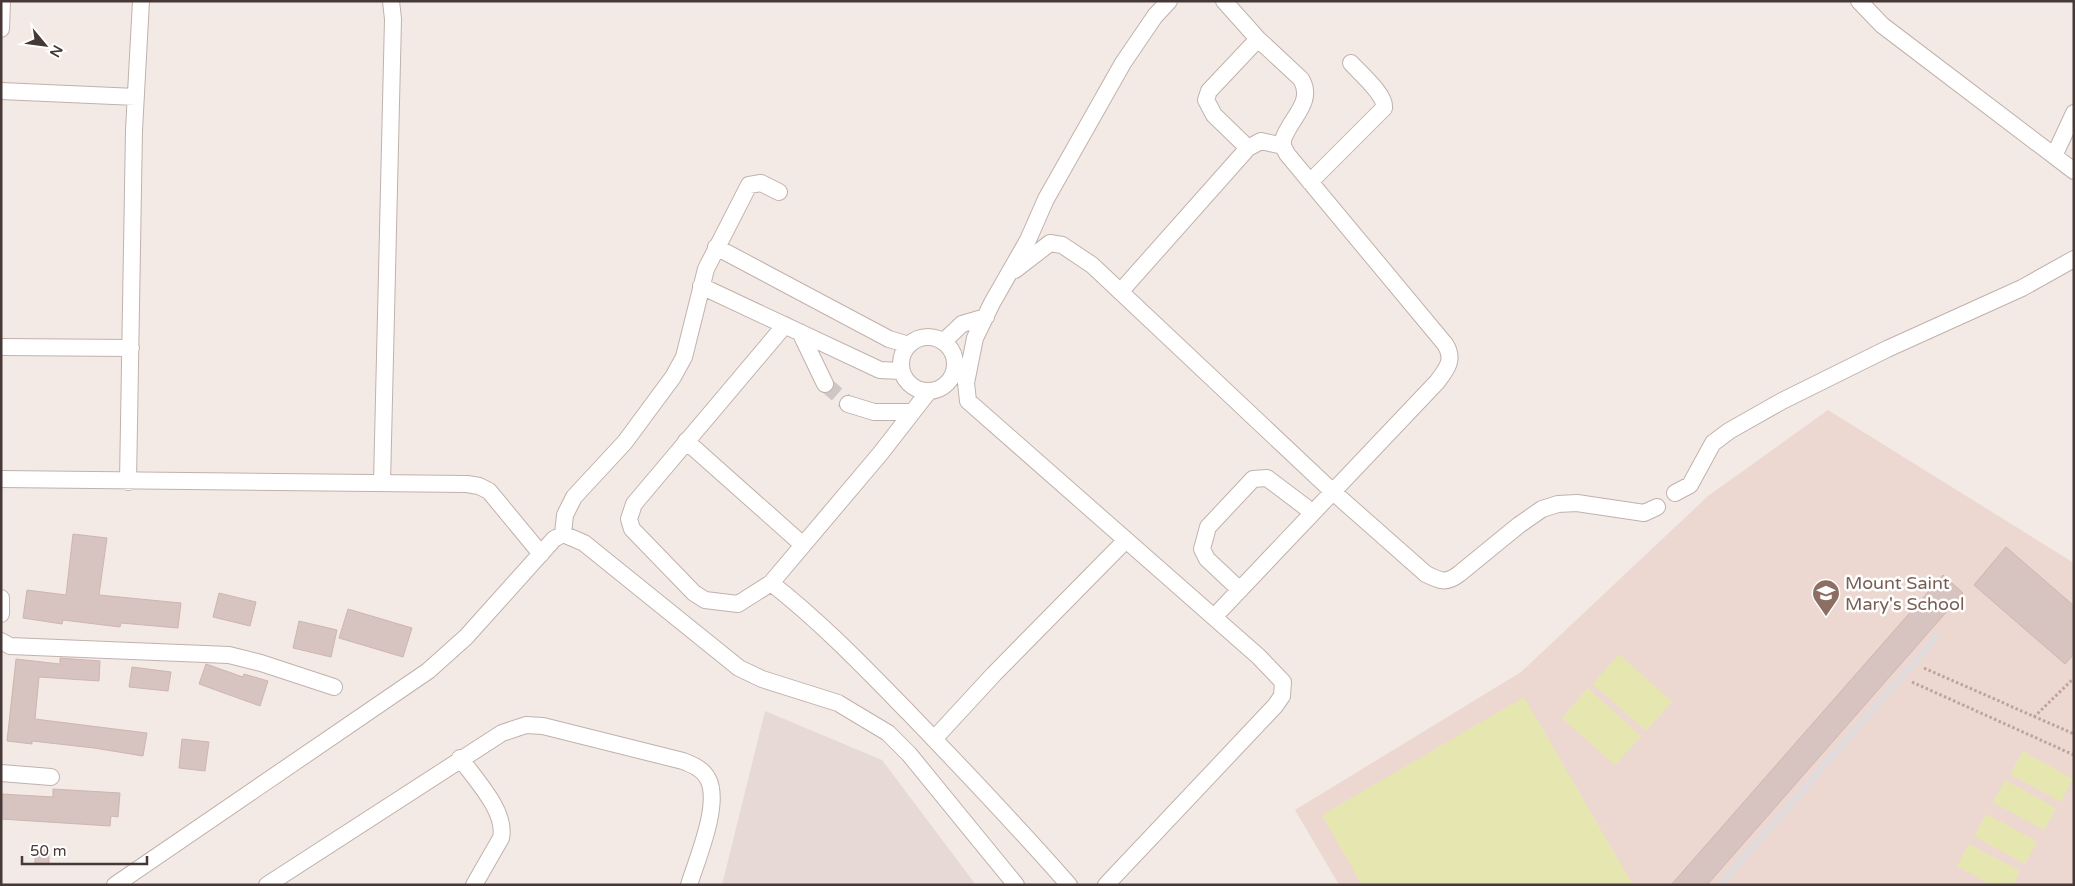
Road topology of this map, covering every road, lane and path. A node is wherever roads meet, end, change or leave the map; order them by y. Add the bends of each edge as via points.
1 (2, 1) edge
2 (141, 1) edge
3 (391, 1) edge
4 (1169, 1) edge
5 (1224, 1) edge
6 (1859, 1) edge
7 (1, 29) edge
8 (1258, 39) junction
9 (1351, 63) dead end
10 (1, 92) edge
11 (136, 97) junction
12 (2074, 113) edge
13 (1283, 146) junction
14 (1248, 148) junction
15 (2054, 156) junction
16 (2074, 171) edge
17 (1310, 182) junction
18 (779, 192) dead end
19 (716, 247) junction
20 (2074, 258) edge
21 (1008, 277) junction
22 (701, 286) junction
23 (1121, 291) junction
24 (986, 316) junction
25 (792, 329) junction
26 (909, 345) junction
27 (1, 347) edge
28 (131, 348) junction
29 (948, 348) junction
30 (970, 364) junction
31 (901, 371) junction
32 (949, 383) junction
33 (825, 384) tunnel mouth
34 (929, 392) junction
35 (967, 393) junction
36 (848, 404) tunnel mouth
37 (913, 412) junction
38 (686, 441) junction
39 (1, 479) edge
40 (128, 482) junction
41 (382, 483) junction
42 (1332, 490) junction
43 (1675, 493) dead end
44 (1657, 507) dead end
45 (1312, 512) junction
46 (563, 534) junction
47 (1126, 540) junction
48 (803, 545) junction
49 (541, 554) junction
50 (771, 583) junction
51 (1240, 590) junction
52 (1, 598) edge
53 (1, 614) edge
54 (1214, 617) junction
55 (2, 646) edge
56 (1924, 668) dead end
57 (2074, 678) edge
58 (1912, 682) dead end
59 (334, 687) dead end
60 (2034, 717) junction
61 (2074, 734) edge
62 (934, 739) junction
63 (2074, 755) edge
64 (460, 758) junction
65 (1, 772) edge
66 (51, 777) dead end
67 (270, 884) edge
68 (115, 885) edge
69 (474, 885) edge
70 (689, 885) edge
71 (1016, 885) edge
72 (1068, 885) edge
73 (1106, 885) edge

1 - 7 street
2 - 11 street
3 - 41 street
4 - 21 street via 1123,62 1046,199
5 - 8 street
6 - 15 street via 1882,25
8 - 13 street via 1306,87 1304,103 1286,132
8 - 14 street via 1209,91 1206,100 1214,115
9 - 17 street via 1381,96 1384,108
10 - 11 street
11 - 28 street
12 - 15 street
13 - 14 street via 1261,142
13 - 17 street
14 - 23 street
15 - 16 street
17 - 42 street via 1445,344 1450,359 1448,368 1437,382
18 - 19 street via 761,183 748,185
19 - 22 street
19 - 26 street via 889,339
20 - 43 street via 2022,288 1887,349 1729,431 1713,443 1690,486
21 - 23 street via 1050,244 1062,245
21 - 24 street
22 - 25 street
22 - 46 street via 684,357 673,377 625,442 574,496 565,515
23 - 42 street
24 - 29 street via 962,324
24 - 30 street via 975,338
25 - 31 street via 880,370
25 - 33 street
25 - 38 street
26 - 29 street via 932,336
26 - 31 street via 901,356
27 - 28 street
28 - 40 street
29 - 30 street
29 - 32 street via 955,371
30 - 35 street
31 - 34 street via 918,389
32 - 34 street
32 - 35 street
34 - 37 street
35 - 47 street via 968,401
36 - 37 street via 874,412
37 - 48 street
38 - 48 street
38 - 50 street via 634,504 630,519 632,529 694,593 705,600 738,604
39 - 40 street
40 - 41 street
41 - 49 street via 479,486 500,503
42 - 44 street via 1426,574 1442,582 1455,577 1519,525 1558,504 1577,503 1644,513
42 - 45 street
45 - 51 street
45 - 51 street via 1267,478 1260,478 1253,480 1208,527 1202,549 1207,559
46 - 49 street
46 - 71 street via 584,543 739,668 762,679 838,703 888,733 909,754
47 - 54 street
47 - 62 street
48 - 50 street
49 - 68 street via 466,637 428,671
50 - 62 street via 798,603 846,648
51 - 54 street
52 - 53 street
54 - 73 street via 1274,671 1283,682 1282,696
55 - 59 street via 229,655
56 - 60 path
57 - 60 path
58 - 63 path
60 - 61 path
62 - 72 street
64 - 67 street
64 - 69 street via 500,816 503,829
64 - 70 street via 502,733 526,726 543,726 683,761 698,768 708,778 712,792 711,809
65 - 66 street

